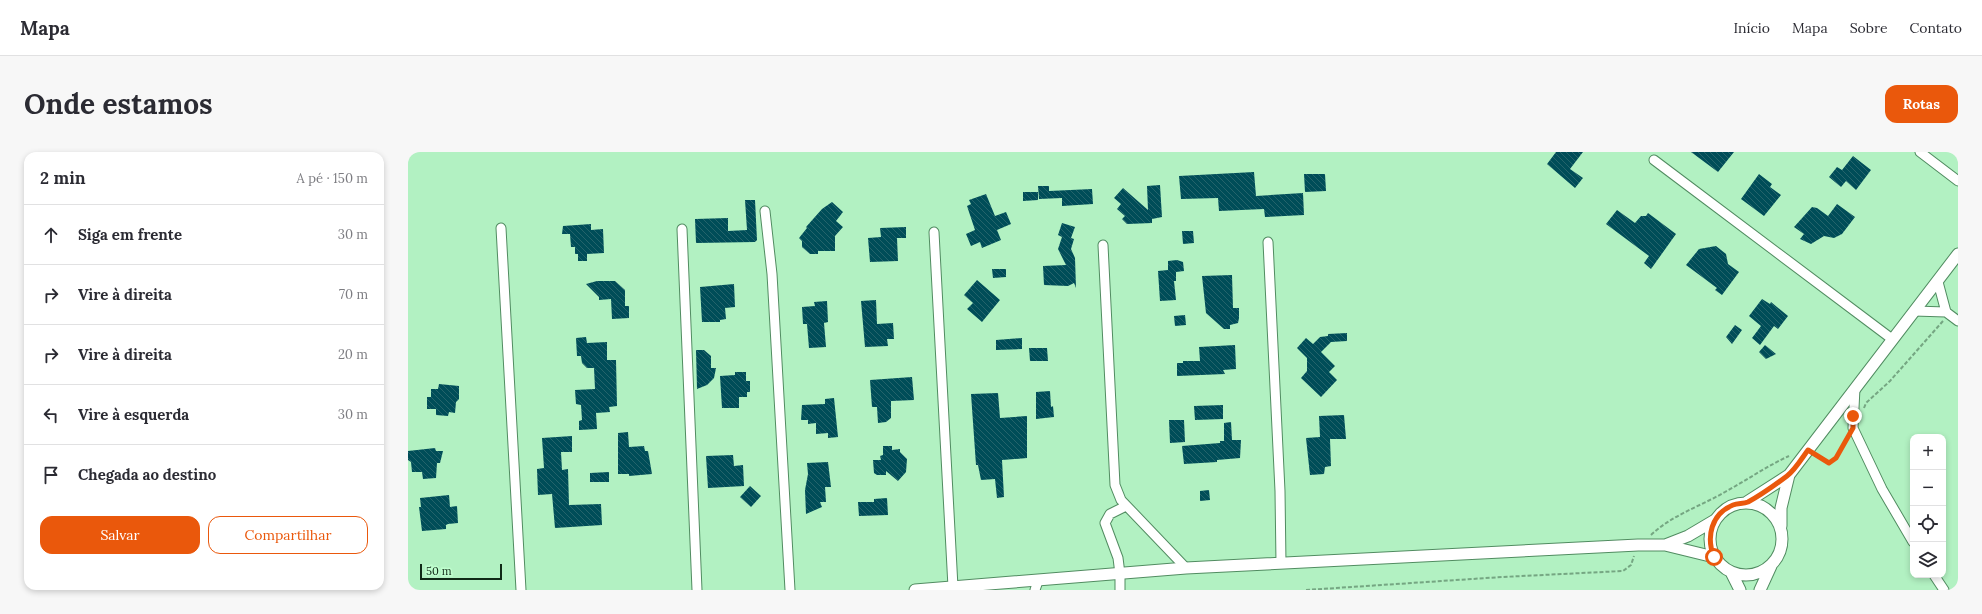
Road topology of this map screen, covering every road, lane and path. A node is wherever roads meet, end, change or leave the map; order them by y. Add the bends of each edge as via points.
1 (1920, 152) edge
2 (1654, 160) dead end
3 (1958, 181) edge
4 (765, 210) dead end
5 (500, 228) dead end
6 (682, 229) dead end
7 (934, 232) dead end
8 (1268, 242) dead end
9 (1103, 245) dead end
10 (1958, 254) edge
11 (1938, 282) junction
12 (1914, 311) junction
13 (1948, 313) junction
14 (1958, 321) edge
15 (1892, 339) junction
16 (1855, 388) junction
17 (1863, 410) dead end
18 (1853, 428) junction
19 (1808, 450) junction
20 (1789, 475) junction
21 (1747, 502) junction
22 (1126, 506) junction
23 (1715, 520) junction
24 (1781, 527) junction
25 (1910, 537) edge
26 (1638, 545) junction
27 (1665, 545) junction
28 (1714, 557) junction
29 (1281, 563) junction
30 (1771, 566) junction
31 (1186, 568) junction
32 (1732, 572) junction
33 (1120, 574) junction
34 (1936, 578) edge
35 (1036, 585) edge
36 (953, 588) junction
37 (941, 589) edge
38 (521, 590) edge
39 (697, 590) edge
40 (790, 590) edge
41 (915, 590) edge
42 (1120, 590) edge
43 (1306, 590) edge
44 (1740, 590) edge
45 (1760, 590) edge
46 (1944, 590) edge

1 - 3 street
2 - 15 street
4 - 40 street via 772,274
5 - 38 street
6 - 39 street
7 - 36 street
8 - 29 street
9 - 22 street via 1115,485 1117,494
10 - 11 street
11 - 12 street
11 - 13 street
12 - 13 street
12 - 15 street
13 - 14 street
13 - 17 path via 1890,382 1866,403
15 - 16 street
16 - 18 street
16 - 19 street
18 - 19 path via 1836,458 1829,463
18 - 25 street via 1882,489
19 - 20 street
19 - 26 path via 1774,462 1726,492 1662,524
20 - 21 street
20 - 24 street via 1781,508
21 - 23 street via 1725,509
21 - 24 street via 1768,509
22 - 31 street
22 - 33 street via 1110,514 1105,523 1116,550
23 - 27 street via 1688,536
23 - 28 street via 1710,542
24 - 30 street via 1783,543
26 - 27 street
26 - 29 street
26 - 43 path via 1631,565 1623,571
27 - 28 street
28 - 32 street
29 - 31 street
30 - 32 street via 1754,574
30 - 45 street
31 - 33 street
32 - 44 street
33 - 35 street
33 - 42 street
34 - 46 street
35 - 36 street
36 - 37 street
37 - 41 street

